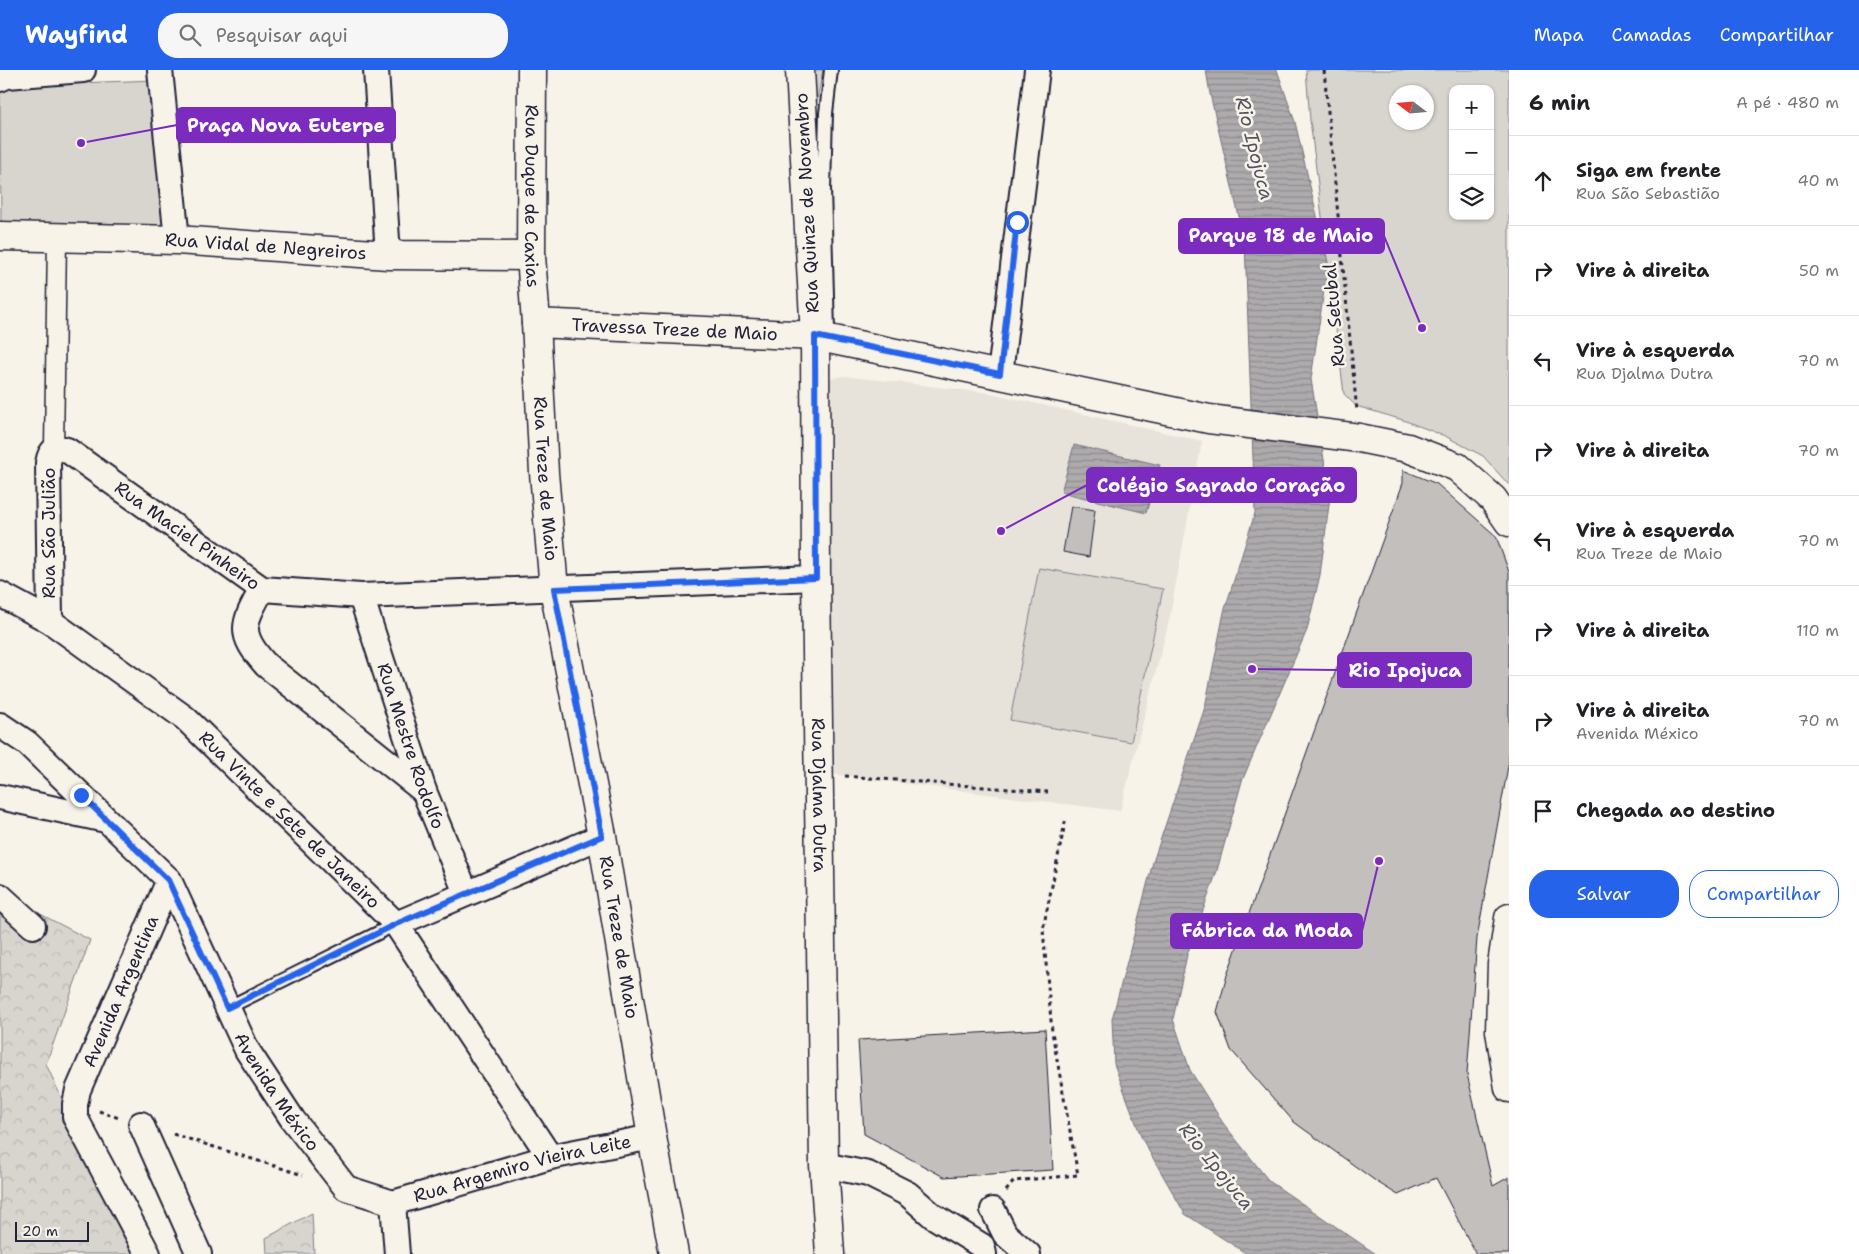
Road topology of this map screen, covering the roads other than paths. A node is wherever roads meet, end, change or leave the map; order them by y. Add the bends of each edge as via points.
1 (83, 70) edge
2 (160, 70) edge
3 (376, 70) edge
4 (532, 70) edge
5 (800, 70) edge
6 (831, 70) edge
7 (1037, 70) edge
8 (0, 79) edge
9 (0, 236) edge
10 (57, 238) junction
11 (177, 240) junction
12 (388, 255) junction
13 (531, 256) junction
14 (536, 323) junction
15 (822, 337) junction
16 (1000, 374) junction
17 (54, 448) junction
18 (1509, 522) edge
19 (816, 578) junction
20 (262, 588) junction
21 (554, 589) junction
22 (0, 594) edge
23 (361, 596) junction
24 (50, 621) junction
25 (0, 725) edge
26 (424, 791) junction
27 (0, 796) edge
28 (106, 820) junction
29 (602, 836) junction
30 (168, 880) junction
31 (466, 893) junction
32 (0, 896) edge
33 (1509, 918) edge
34 (396, 924) junction
35 (32, 926) dead end
36 (227, 1008) junction
37 (1509, 1088) edge
38 (141, 1124) road end
39 (652, 1137) junction
40 (550, 1157) junction
41 (824, 1165) junction
42 (393, 1203) junction
43 (992, 1210) road end
44 (983, 1250) edge
45 (148, 1254) edge
46 (199, 1254) edge
47 (397, 1254) edge
48 (674, 1254) edge
49 (830, 1254) edge
50 (1028, 1254) edge

1 - 8 street
2 - 11 street
3 - 12 street
4 - 13 main road, Rua Duque de Caxias
5 - 15 main road, Rua Quinze de Novembro
6 - 15 lane via 826,113
7 - 16 street
9 - 10 main road, Rua Vidal de Negreiros
10 - 11 main road, Rua Vidal de Negreiros
10 - 17 street
11 - 12 main road, Rua Vidal de Negreiros
12 - 13 main road, Rua Vidal de Negreiros
13 - 14 main road, Rua Duque de Caxias
14 - 15 main road, Travessa Treze de Maio
14 - 21 main road, Rua Treze de Maio
15 - 16 main road, Travessa Treze de Maio
15 - 19 main road, Rua Djalma Dutra
16 - 18 main road, Travessa Treze de Maio via 1213,419 1408,448 1457,467 1492,499
17 - 20 street, Rua Maciel Pinheiro via 67,450
17 - 24 street, Rua São Julião via 48,463
19 - 21 street, Rua Maciel Pinheiro
19 - 41 main road, Rua Djalma Dutra
20 - 23 street, Rua Maciel Pinheiro
20 - 26 street via 246,620 252,650 266,666
21 - 23 street, Rua Maciel Pinheiro
21 - 29 main road, Rua Treze de Maio
22 - 24 street, Rua Vinte e Sete de Janeiro
23 - 26 street, Rua Mestre Rodolfo
24 - 34 street, Rua Vinte e Sete de Janeiro via 184,718
25 - 28 street, Avenida México via 27,743
26 - 31 street, Rua Mestre Rodolfo
27 - 28 street
28 - 30 street, Avenida México
29 - 31 street
29 - 39 main road, Rua Treze de Maio
30 - 36 street, Avenida México
30 - 45 street, Avenida Argentina via 78,1090 75,1104 75,1117
31 - 34 street
32 - 35 street
33 - 37 main road via 1502,964 1500,1030
34 - 36 lane
34 - 40 street, Rua Vinte e Sete de Janeiro
36 - 42 street, Avenida México via 247,1050 292,1120 346,1188
38 - 46 street
39 - 40 street, Rua Argemiro Vieira Leite
39 - 48 main road, Rua Treze de Maio
40 - 42 street, Rua Argemiro Vieira Leite
41 - 44 street via 868,1174 908,1194 933,1216
41 - 49 main road, Rua Djalma Dutra
42 - 47 street
43 - 50 street via 1004,1234

